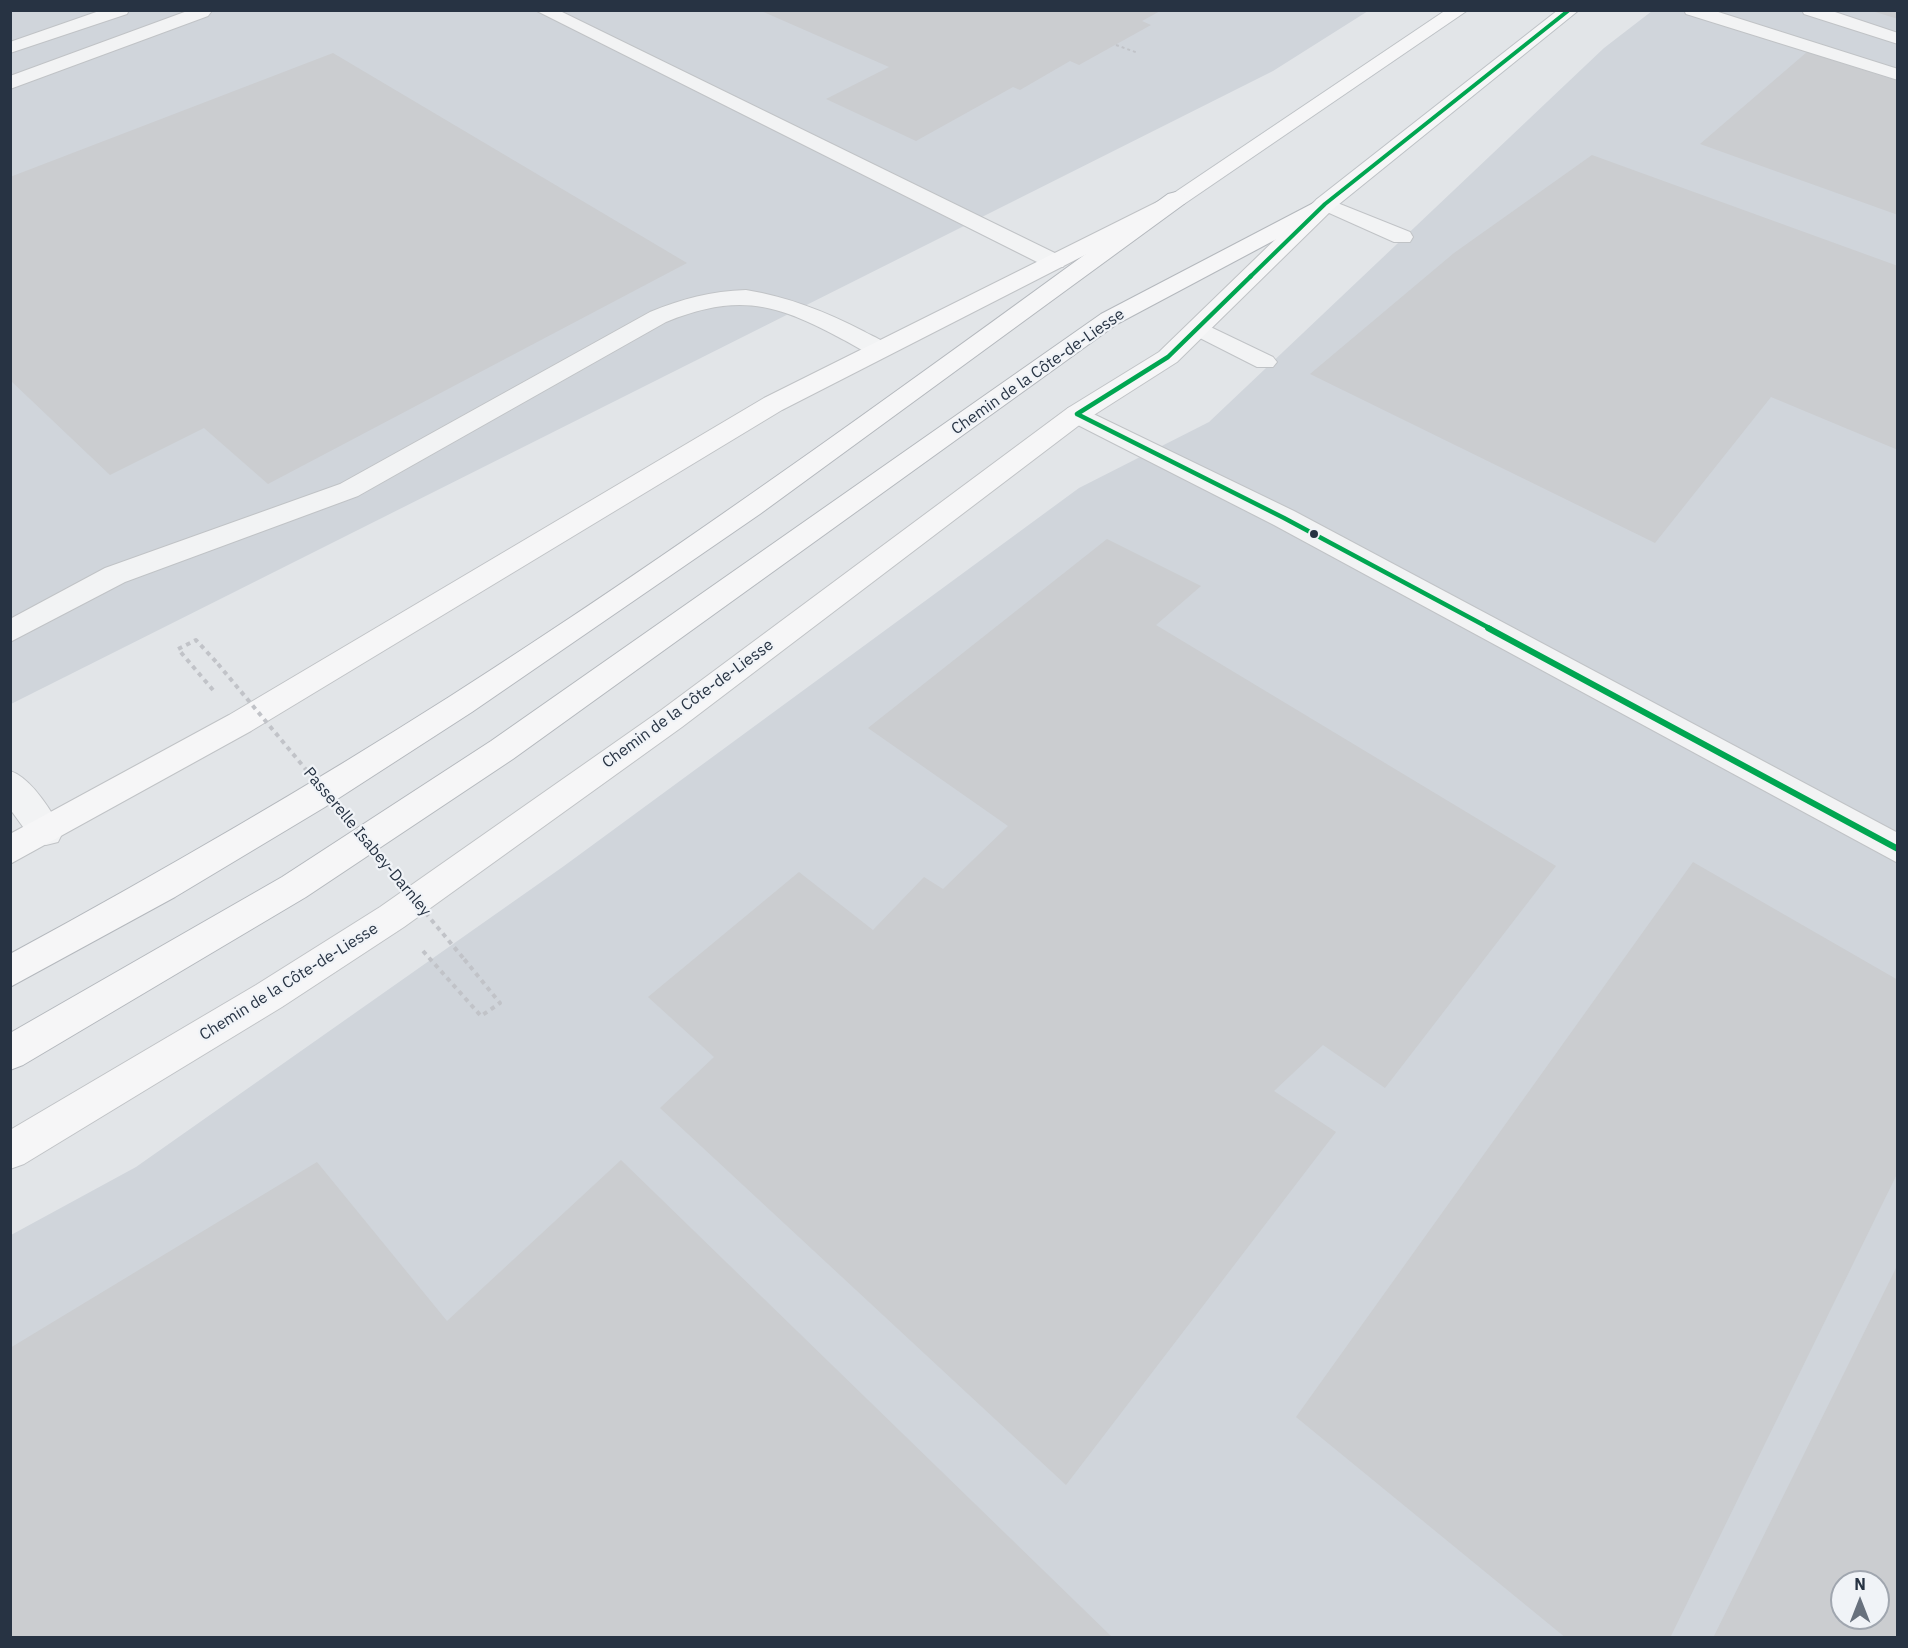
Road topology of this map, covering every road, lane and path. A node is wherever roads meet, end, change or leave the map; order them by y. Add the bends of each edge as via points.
1 (121, 10) edge
2 (543, 10) edge
3 (1570, 10) edge
4 (1692, 10) edge
5 (1810, 10) edge
6 (202, 12) dead end
7 (1452, 13) edge
8 (1898, 39) edge
9 (1116, 45) dead end
10 (10, 48) edge
11 (1138, 53) dead end
12 (1898, 75) edge
13 (10, 83) edge
14 (1176, 199) junction
15 (1325, 204) junction
16 (1402, 237) dead end
17 (1055, 262) junction
18 (1198, 328) junction
19 (880, 350) junction
20 (1265, 362) dead end
21 (1077, 414) junction
22 (10, 632) edge
23 (203, 678) dead end
24 (10, 784) edge
25 (46, 832) junction
26 (1898, 849) edge
27 (10, 850) edge
28 (421, 949) dead end
29 (10, 972) edge
30 (10, 1053) edge
31 (10, 1151) edge

1 - 10 lane
2 - 17 lane
3 - 15 main road, Chemin de la Côte-de-Liesse
4 - 12 lane
5 - 8 lane
6 - 13 lane
7 - 14 main road
9 - 11 path
14 - 17 main road
14 - 29 main road via 823,459 539,652 319,796
15 - 16 lane
15 - 18 main road, Chemin de la Côte-de-Liesse
15 - 30 main road, Chemin de la Côte-de-Liesse via 1109,319 502,750 254,912
17 - 19 main road
18 - 20 lane
18 - 21 main road, Chemin de la Côte-de-Liesse via 1168,357
19 - 22 lane via 779,301 732,297 686,305 349,490 115,575
19 - 25 main road via 773,404 240,723
21 - 26 street via 1284,518
21 - 31 main road, Chemin de la Côte-de-Liesse via 671,719 392,917
23 - 28 path, Passerelle Isabey-Darnley, bridge via 178,649 196,639 500,1003 481,1016
24 - 25 street
25 - 27 main road

